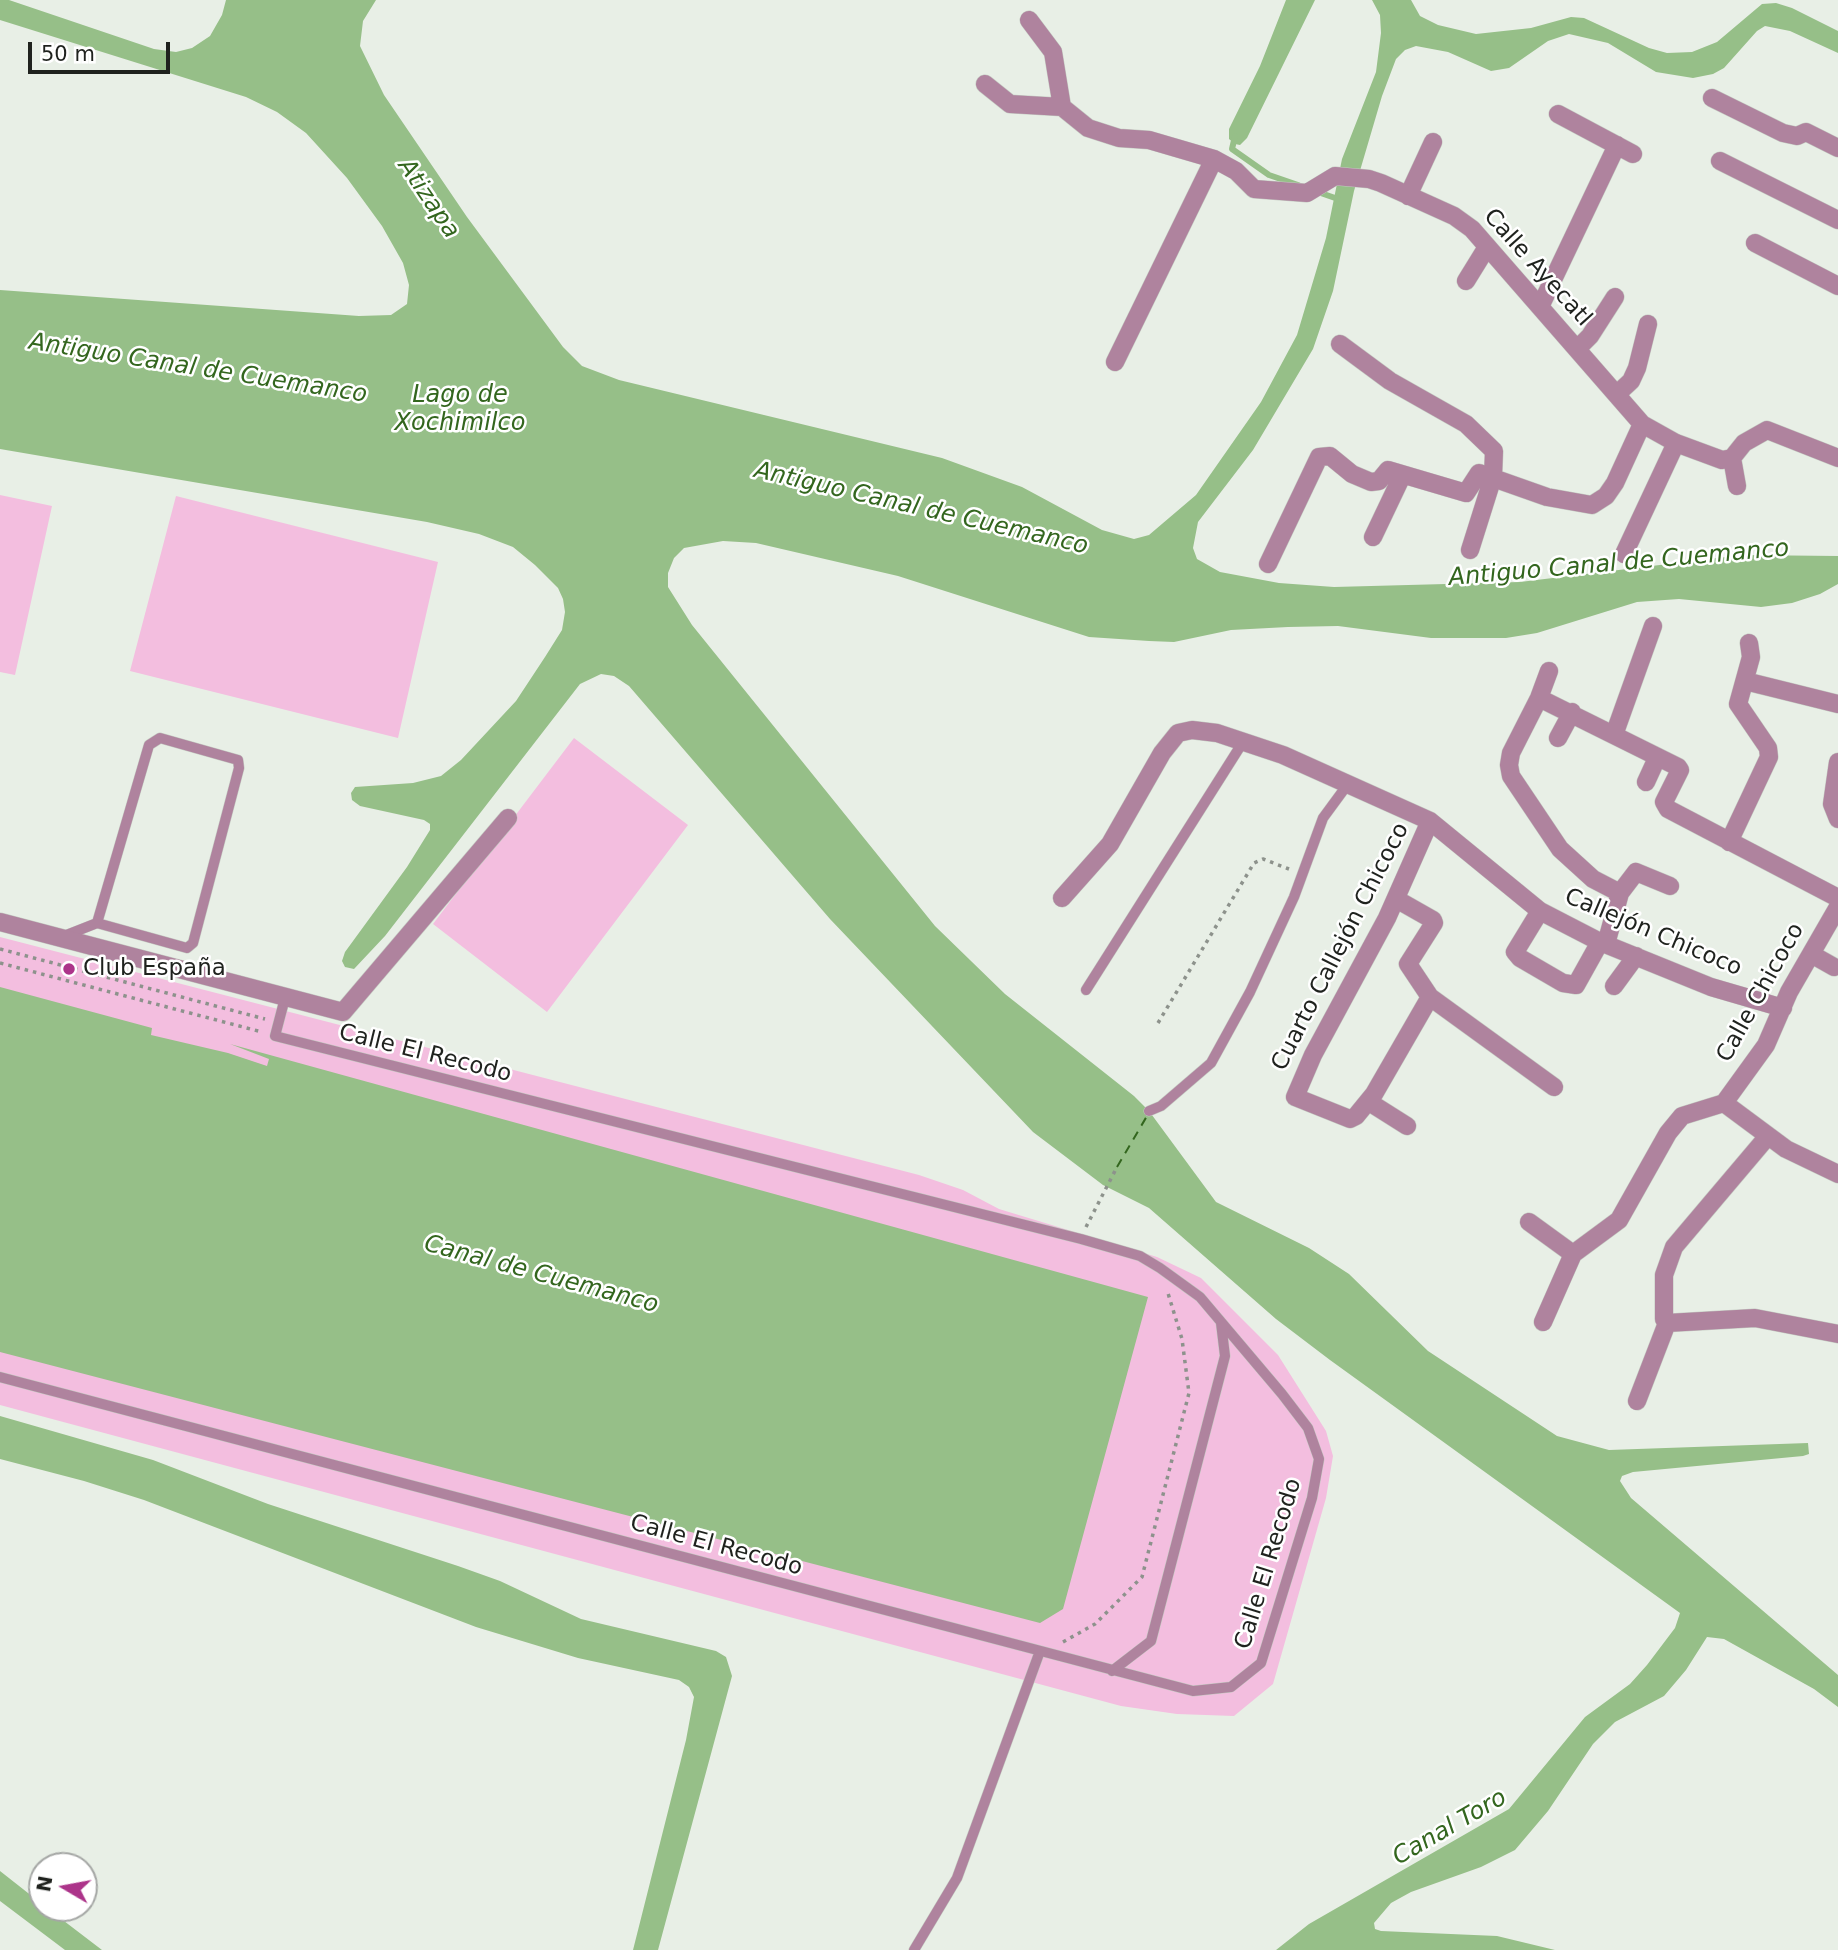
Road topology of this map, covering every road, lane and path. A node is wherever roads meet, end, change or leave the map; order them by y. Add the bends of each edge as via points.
1 (1029, 20) dead end
2 (985, 84) dead end
3 (1712, 99) dead end
4 (1055, 106) junction
5 (1558, 114) dead end
6 (1433, 142) dead end
7 (1617, 145) junction
8 (1838, 148) edge
9 (1633, 154) dead end
10 (1214, 159) junction
11 (1720, 161) dead end
12 (1408, 196) junction
13 (1838, 220) edge
14 (1755, 243) dead end
15 (1487, 247) junction
16 (1465, 281) dead end
17 (1838, 286) edge
18 (1615, 297) dead end
19 (1540, 307) junction
20 (1648, 324) dead end
21 (1340, 344) dead end
22 (1577, 349) junction
23 (1115, 362) dead end
24 (1624, 387) junction
25 (1642, 424) junction
26 (1675, 443) junction
27 (1732, 458) junction
28 (1838, 458) edge
29 (1402, 476) junction
30 (1493, 477) junction
31 (1737, 486) dead end
32 (1373, 537) dead end
33 (1470, 550) dead end
34 (1624, 554) dead end
35 (1268, 564) dead end
36 (1653, 626) dead end
37 (1749, 643) dead end
38 (1549, 671) dead end
39 (1745, 681) junction
40 (1539, 698) junction
41 (1838, 704) edge
42 (1570, 706) junction
43 (1614, 735) junction
44 (1558, 738) dead end
45 (1243, 742) junction
46 (1657, 758) junction
47 (1838, 762) edge
48 (1646, 782) dead end
49 (1348, 784) junction
50 (1835, 812) edge
51 (508, 818) dead end
52 (1430, 821) junction
53 (1729, 842) junction
54 (1300, 873) junction
55 (1670, 886) dead end
56 (1620, 893) junction
57 (1062, 898) dead end
58 (1838, 898) edge
59 (1396, 899) junction
60 (1838, 906) edge
61 (1540, 912) junction
62 (0, 922) edge
63 (97, 923) junction
64 (60, 938) junction
65 (1603, 943) junction
66 (0, 949) edge
67 (1811, 954) junction
68 (1636, 956) junction
69 (0, 962) edge
70 (1834, 967) dead end
71 (1614, 986) dead end
72 (1086, 990) dead end
73 (1430, 997) junction
74 (285, 998) junction
75 (1783, 1008) junction
76 (278, 1023) junction
77 (1158, 1023) dead end
78 (275, 1035) junction
79 (1554, 1087) dead end
80 (1369, 1102) junction
81 (1724, 1103) junction
82 (1149, 1111) dead end
83 (1407, 1126) dead end
84 (1768, 1136) junction
85 (1118, 1167) dead end
86 (1838, 1174) edge
87 (1530, 1222) dead end
88 (1081, 1239) junction
89 (1573, 1254) junction
90 (1160, 1268) junction
91 (1221, 1322) junction
92 (1543, 1322) dead end
93 (1668, 1323) junction
94 (1838, 1334) edge
95 (0, 1377) edge
96 (1637, 1401) dead end
97 (1043, 1651) junction
98 (1112, 1671) junction
99 (914, 1950) edge

1 - 4 street via 1052,52
2 - 4 street via 1018,105
3 - 8 street via 1783,133 1797,136 1806,132
4 - 10 street via 1088,128
5 - 7 street
6 - 12 street
7 - 9 street
7 - 19 street
10 - 12 street, Calle Ayecatl via 1236,171 1254,189 1312,189 1335,176 1369,179
10 - 23 street
11 - 13 street
12 - 15 street, Calle Ayecatl via 1454,216
14 - 17 street
15 - 16 street
15 - 19 street, Calle Ayecatl
18 - 22 street
19 - 22 street, Calle Ayecatl
20 - 24 street
21 - 30 street via 1390,381 1466,424 1494,451
22 - 24 street, Calle Ayecatl
24 - 25 street, Calle Ayecatl
25 - 26 street
25 - 30 street via 1615,483 1592,505 1547,497
26 - 27 street via 1721,460
26 - 34 street
27 - 28 street via 1744,443 1768,430
27 - 31 street
29 - 30 street via 1466,493 1476,475
29 - 32 street
29 - 35 street via 1388,470 1379,481 1371,482 1330,456 1319,457
30 - 33 street
36 - 43 street
37 - 39 street
38 - 40 street
39 - 41 street
39 - 53 street via 1738,704 1768,748 1769,757
40 - 42 street
40 - 56 street via 1511,753 1511,776 1560,849 1593,879
42 - 43 street
42 - 44 street
43 - 46 street
45 - 49 street, Callejón Chicoco
45 - 57 street, Callejón Chicoco via 1217,733 1178,733 1110,844
45 - 72 lane
46 - 48 street
46 - 53 street via 1680,770 1664,802 1668,809
47 - 50 street
49 - 52 street, Callejón Chicoco
49 - 54 lane via 1323,818
51 - 74 street via 344,1012
52 - 59 street, Cuarto Callejón Chicoco
52 - 61 street, Callejón Chicoco
53 - 58 street
54 - 77 path via 1263,859 1254,863
54 - 82 lane via 1294,897 1255,981 1211,1063
55 - 56 street via 1636,872
56 - 65 street
59 - 73 street via 1433,920 1408,964
59 - 80 street, Cuarto Callejón Chicoco via 1295,1093 1306,1104 1350,1119
60 - 67 street, Calle Chicoco
61 - 65 street, Callejón Chicoco
61 - 65 street via 1516,952 1563,983 1576,985
62 - 64 street
63 - 63 lane via 149,746 160,738 238,760 193,943 187,948
63 - 64 lane
64 - 74 street
65 - 68 street, Callejón Chicoco
66 - 76 path
67 - 70 street
67 - 75 street, Calle Chicoco
68 - 71 street
68 - 75 street, Callejón Chicoco via 1711,987
69 - 78 path
73 - 79 street
73 - 80 street
74 - 76 lane
75 - 81 street, Calle Chicoco via 1766,1045
76 - 78 lane
78 - 88 lane, Calle El Recodo
80 - 83 street
81 - 84 street
81 - 89 street via 1682,1116 1619,1220
84 - 86 street
84 - 93 street via 1674,1247 1664,1275 1664,1319
85 - 88 path
87 - 89 street
88 - 90 lane, Calle El Recodo via 1139,1256
89 - 92 street
90 - 91 lane, Calle El Recodo via 1200,1297
90 - 97 path via 1182,1339 1189,1393 1142,1577 1095,1624
91 - 98 lane via 1225,1356 1151,1641
91 - 98 lane, Calle El Recodo via 1308,1428 1319,1459 1312,1498 1265,1651 1261,1663 1231,1687 1193,1691
93 - 94 street via 1755,1318
93 - 96 street
95 - 97 lane, Calle El Recodo
97 - 98 lane, Calle El Recodo
97 - 99 lane via 957,1878

